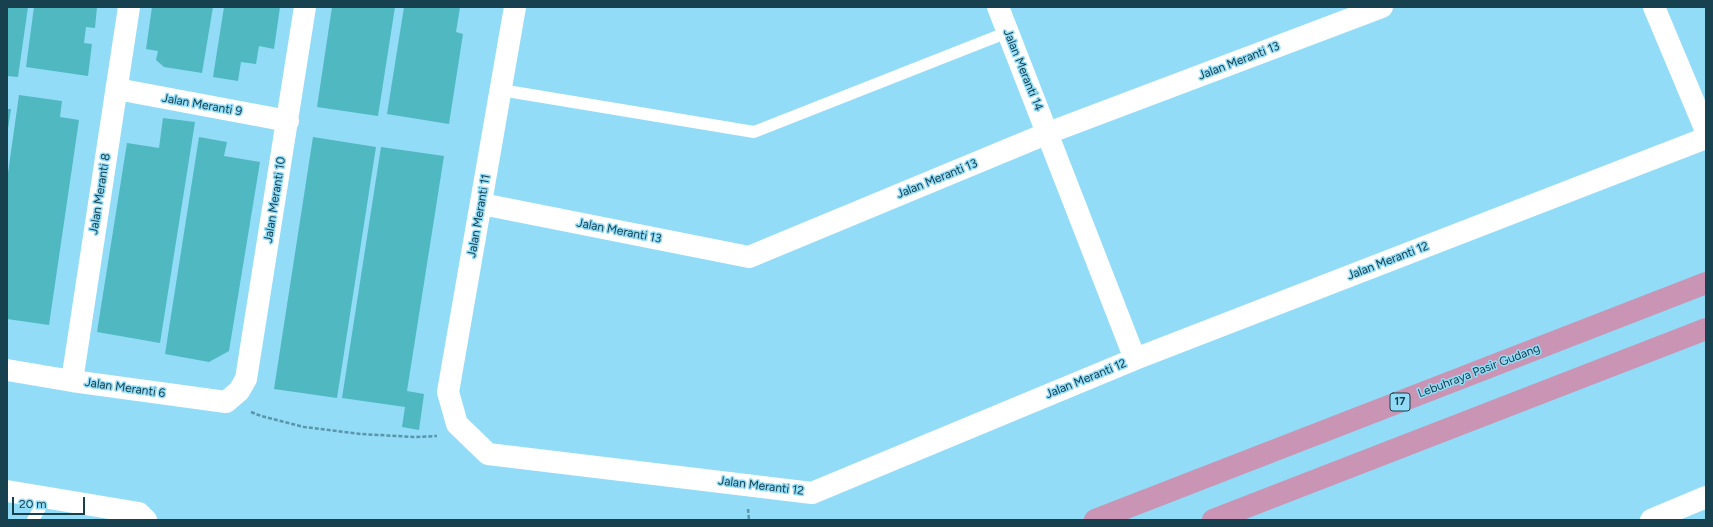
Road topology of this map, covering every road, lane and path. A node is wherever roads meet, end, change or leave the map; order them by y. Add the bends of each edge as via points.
1 (129, 7) edge
2 (305, 7) edge
3 (515, 7) edge
4 (998, 7) edge
5 (1382, 7) edge
6 (1654, 7) edge
7 (1008, 32) junction
8 (117, 89) junction
9 (501, 90) junction
10 (288, 121) junction
11 (1706, 131) edge
12 (1048, 133) junction
13 (1706, 138) edge
14 (482, 204) junction
15 (1706, 283) edge
16 (1706, 329) edge
17 (1135, 359) junction
18 (7, 370) edge
19 (72, 381) junction
20 (232, 396) junction
21 (462, 428) junction
22 (7, 491) edge
23 (46, 497) junction
24 (1706, 497) edge
25 (143, 516) edge
26 (33, 520) edge
27 (1095, 520) edge
28 (1213, 520) edge
29 (1651, 520) edge

1 - 8 street, Jalan Meranti 8
2 - 10 street, Jalan Meranti 10
3 - 9 street, Jalan Meranti 11
4 - 7 street, Jalan Meranti 14
5 - 12 street, Jalan Meranti 13
6 - 11 street
7 - 9 lane via 754,132
7 - 12 street, Jalan Meranti 14
8 - 10 street, Jalan Meranti 9
8 - 19 street, Jalan Meranti 8
9 - 14 street, Jalan Meranti 11
10 - 20 street, Jalan Meranti 10 via 246,379
12 - 14 street, Jalan Meranti 13 via 749,257
12 - 17 street, Jalan Meranti 14
13 - 17 street, Jalan Meranti 12
14 - 21 street, Jalan Meranti 11 via 448,392
15 - 27 highway, Lebuhraya Pasir Gudang / 17
16 - 28 highway
17 - 21 street, Jalan Meranti 12 via 812,493 488,454
18 - 19 street, Jalan Meranti 6
19 - 20 street, Jalan Meranti 6
20 - 21 path via 262,416 304,427 414,438 458,435
22 - 23 street
23 - 25 street
23 - 26 lane
24 - 29 street

